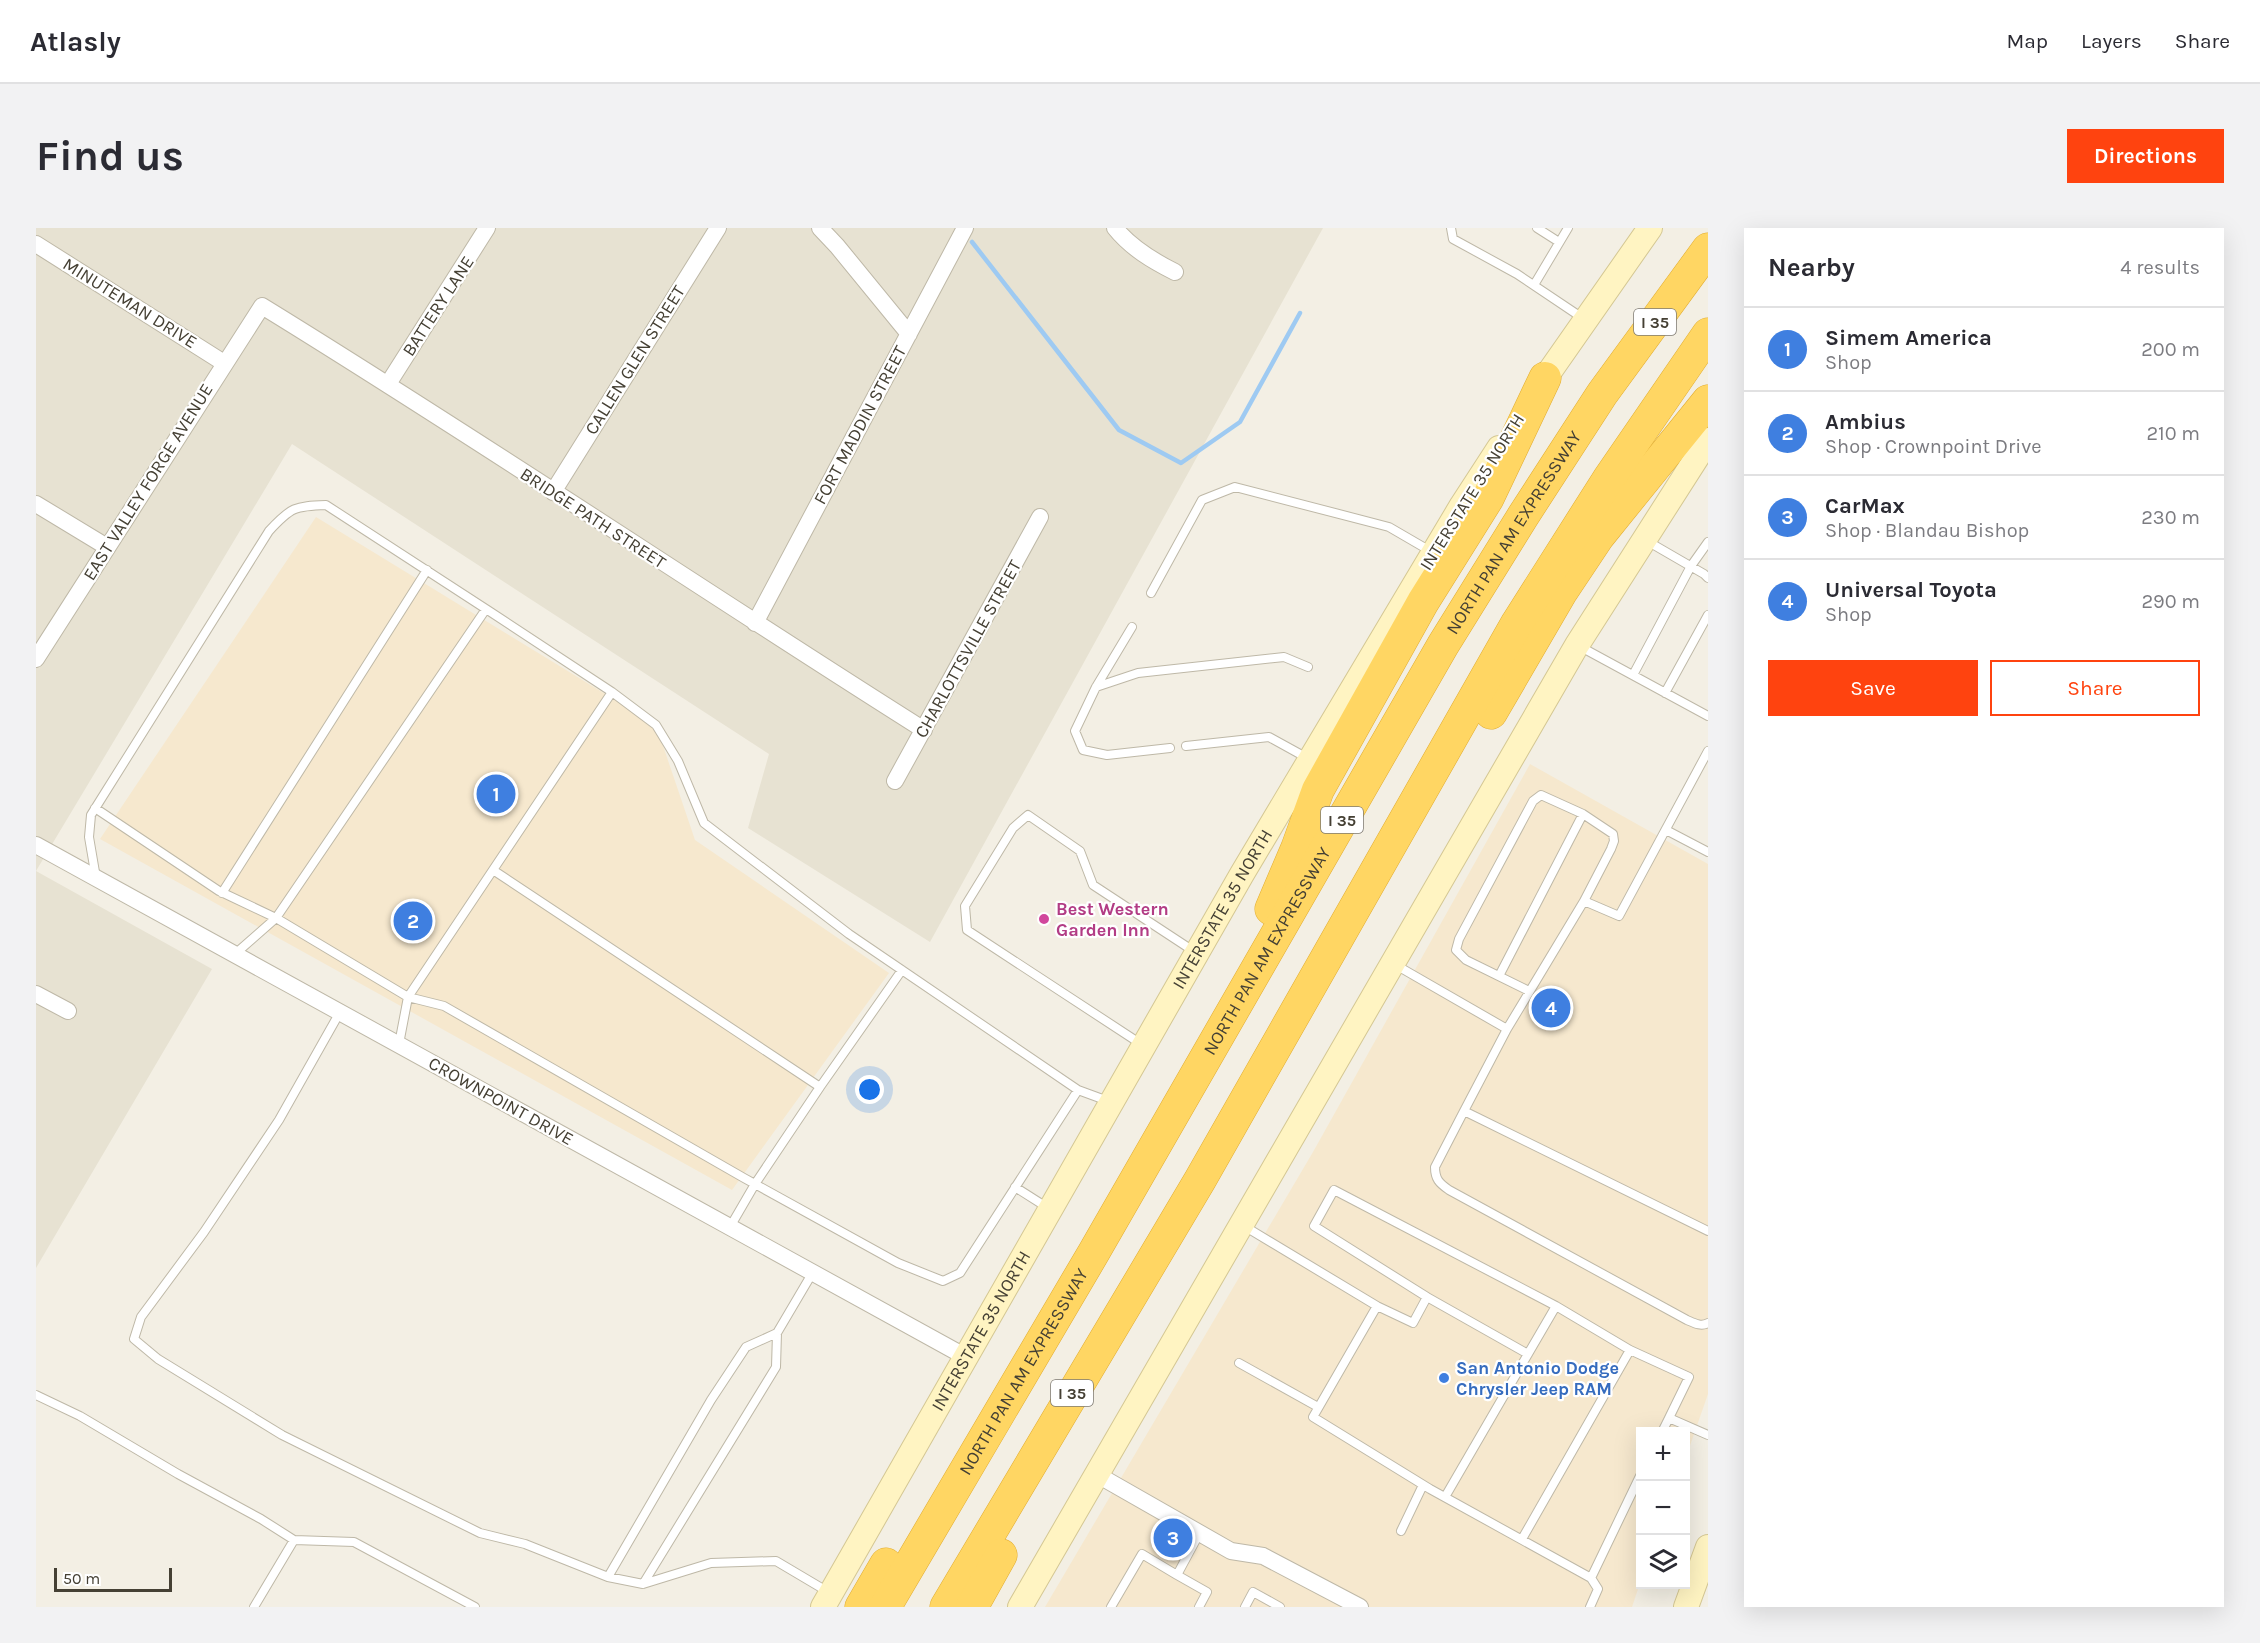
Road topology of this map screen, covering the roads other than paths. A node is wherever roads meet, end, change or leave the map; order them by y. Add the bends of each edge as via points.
1 (487, 228) edge
2 (718, 228) edge
3 (820, 228) edge
4 (965, 228) edge
5 (1115, 228) edge
6 (1451, 228) edge
7 (1537, 228) edge
8 (1568, 228) edge
9 (1650, 228) edge
10 (1559, 242) junction
11 (36, 244) edge
12 (1708, 249) edge
13 (1175, 272) dead end
14 (1533, 285) junction
15 (262, 306) joint
16 (1586, 320) junction
17 (909, 334) junction
18 (1708, 334) edge
19 (224, 363) junction
20 (1545, 378) junction
21 (388, 384) junction
22 (1708, 401) edge
23 (1708, 440) edge
24 (553, 492) junction
25 (36, 504) edge
26 (1040, 517) dead end
27 (1645, 540) junction
28 (1708, 542) edge
29 (107, 548) junction
30 (1434, 553) junction
31 (1690, 566) junction
32 (427, 570) junction
33 (1708, 578) edge
34 (1151, 593) dead end
35 (486, 609) junction
36 (1708, 615) edge
37 (755, 623) junction
38 (1132, 627) dead end
39 (1577, 645) junction
40 (36, 659) edge
41 (1308, 667) dead end
42 (1633, 675) junction
43 (1096, 687) junction
44 (612, 692) junction
45 (1665, 693) junction
46 (1708, 716) edge
47 (924, 730) junction
48 (1186, 746) dead end
49 (1170, 748) dead end
50 (1708, 751) edge
51 (1310, 759) junction
52 (895, 781) dead end
53 (95, 808) junction
54 (1583, 814) junction
55 (1666, 830) junction
56 (36, 845) edge
57 (1708, 852) edge
58 (493, 870) junction
59 (96, 878) junction
60 (222, 893) junction
61 (1584, 901) junction
62 (276, 918) junction
63 (1197, 953) junction
64 (235, 954) junction
65 (1325, 961) junction
66 (1394, 964) junction
67 (902, 970) junction
68 (1499, 976) junction
69 (1529, 991) junction
70 (36, 994) edge
71 (408, 997) junction
72 (68, 1011) dead end
73 (340, 1012) junction
74 (1223, 1027) junction
75 (1507, 1029) junction
76 (399, 1044) junction
77 (1144, 1046) junction
78 (820, 1087) junction
79 (1078, 1090) junction
80 (1112, 1102) junction
81 (1464, 1111) junction
82 (1200, 1179) junction
83 (756, 1184) junction
84 (1015, 1187) junction
85 (1051, 1209) junction
86 (1241, 1224) junction
87 (730, 1227) junction
88 (1708, 1231) edge
89 (1094, 1252) junction
90 (813, 1272) junction
91 (1427, 1297) junction
92 (1377, 1306) junction
93 (1556, 1306) junction
94 (1708, 1323) edge
95 (777, 1333) junction
96 (1630, 1350) junction
97 (1528, 1354) junction
98 (966, 1357) junction
99 (1239, 1363) dead end
100 (36, 1395) edge
101 (1318, 1407) junction
102 (1669, 1418) junction
103 (1664, 1427) edge
104 (1708, 1435) edge
105 (1096, 1474) junction
106 (1639, 1481) edge
107 (1423, 1485) junction
108 (1445, 1497) junction
109 (1401, 1531) dead end
110 (1199, 1534) junction
111 (1522, 1539) junction
112 (294, 1540) junction
113 (1708, 1547) edge
114 (1177, 1575) junction
115 (608, 1576) junction
116 (1591, 1578) junction
117 (643, 1584) junction
118 (827, 1600) edge
119 (1349, 1604) edge
120 (254, 1607) edge
121 (475, 1607) edge
122 (861, 1607) edge
123 (885, 1607) edge
124 (946, 1607) edge
125 (972, 1607) edge
126 (1020, 1607) edge
127 (1111, 1607) edge
128 (1199, 1607) edge
129 (1245, 1607) edge
130 (1280, 1607) edge
131 (1590, 1607) edge
132 (1686, 1607) edge

1 - 21 street, BATTERY LANE
2 - 24 street, CALLEN GLEN STREET
3 - 17 street
4 - 17 street, FORT MADDIN STREET
5 - 13 street via 1132,246
6 - 14 lane via 1453,239
7 - 10 lane
8 - 10 lane
9 - 16 main road, INTERSTATE 35 NORTH
10 - 14 lane
11 - 19 street, MINUTEMAN DRIVE
12 - 74 highway, NORTH PAN AM EXPRESSWAY / I 35 via 1602,394 1523,516 1443,645
14 - 16 lane
15 - 19 street, EAST VALLEY FORGE AVENUE
15 - 21 street, BRIDGE PATH STREET
16 - 20 main road, INTERSTATE 35 NORTH
17 - 37 street, FORT MADDIN STREET
18 - 65 highway, I 35 via 1609,478 1517,623
19 - 29 street, EAST VALLEY FORGE AVENUE
20 - 30 main road, INTERSTATE 35 NORTH
20 - 74 highway via 1488,498 1418,611 1318,790
21 - 24 street, BRIDGE PATH STREET
22 - 65 highway via 1598,537 1472,744
23 - 27 main road
24 - 37 street, BRIDGE PATH STREET
25 - 29 street
26 - 47 street, CHARLOTTSVILLE STREET
27 - 31 lane
27 - 39 main road
28 - 31 lane
29 - 40 street, EAST VALLEY FORGE AVENUE
30 - 34 lane via 1389,527 1235,487 1202,500
30 - 51 main road, INTERSTATE 35 NORTH
31 - 33 lane
31 - 42 lane
32 - 35 lane
32 - 53 lane via 326,505 299,506 281,518 269,531
32 - 60 lane
35 - 44 lane
35 - 62 lane
36 - 45 lane
37 - 47 street, BRIDGE PATH STREET
38 - 43 lane
39 - 42 lane
39 - 66 main road
41 - 43 lane via 1284,657 1138,673
42 - 45 lane
43 - 49 lane via 1075,732 1083,750 1107,755
44 - 58 lane
44 - 67 lane via 656,725 678,761 704,823
45 - 46 lane
47 - 52 street, CHARLOTTSVILLE STREET
48 - 51 lane via 1269,737
50 - 55 lane
51 - 63 main road, INTERSTATE 35 NORTH
53 - 59 lane via 89,837
53 - 60 lane
54 - 61 lane via 1613,834 1614,841
54 - 68 lane
54 - 68 lane via 1546,796 1536,797 1459,939 1456,950 1460,955
55 - 57 lane
55 - 61 lane via 1619,916
56 - 59 street, CROWNPOINT DRIVE
58 - 71 lane
58 - 78 lane
59 - 64 street, CROWNPOINT DRIVE
60 - 62 lane
61 - 69 lane
62 - 64 lane
62 - 71 lane
63 - 77 main road, INTERSTATE 35 NORTH
63 - 77 lane via 1093,885 1080,851 1028,815 1013,828 965,906 967,930
64 - 73 street, CROWNPOINT DRIVE
65 - 82 highway, I 35
66 - 75 lane
66 - 86 main road
67 - 78 lane
67 - 79 lane
68 - 69 lane
69 - 75 lane
70 - 72 street
71 - 76 lane
71 - 83 lane via 444,1006
73 - 76 street, CROWNPOINT DRIVE
73 - 115 lane via 279,1120 204,1233 141,1317 134,1339 158,1359 282,1435 388,1488 480,1533 525,1544
74 - 89 highway, NORTH PAN AM EXPRESSWAY / I 35
75 - 81 lane
76 - 87 street, CROWNPOINT DRIVE
77 - 80 main road, INTERSTATE 35 NORTH
78 - 83 lane
79 - 80 lane
79 - 84 lane
80 - 85 main road, INTERSTATE 35 NORTH
81 - 88 lane
81 - 94 lane via 1435,1167 1439,1183 1687,1320
82 - 124 highway, I 35
82 - 125 highway via 1090,1401
83 - 84 lane via 898,1263 943,1281 960,1273
83 - 87 lane
84 - 85 lane
85 - 98 main road, INTERSTATE 35 NORTH
86 - 92 lane
86 - 105 main road
87 - 90 street, CROWNPOINT DRIVE
89 - 122 highway via 933,1484
89 - 123 highway, NORTH PAN AM EXPRESSWAY / I 35
90 - 95 lane
90 - 98 street, CROWNPOINT DRIVE
91 - 92 lane via 1413,1323
91 - 93 lane via 1314,1226 1334,1190
91 - 97 lane
92 - 101 lane
93 - 96 lane
93 - 97 lane
95 - 115 lane via 746,1347
95 - 117 lane via 776,1367
96 - 102 lane via 1689,1377
96 - 111 lane
97 - 108 lane
98 - 118 main road, INTERSTATE 35 NORTH
99 - 101 lane
100 - 112 lane via 80,1416
101 - 107 lane via 1312,1417
102 - 103 lane
102 - 104 lane
105 - 110 street
105 - 126 main road
106 - 116 lane
107 - 108 lane
107 - 109 lane
108 - 111 lane
110 - 114 lane
110 - 119 street via 1231,1551 1263,1556
111 - 116 lane
112 - 120 lane
112 - 121 lane via 354,1542
113 - 132 main road via 1699,1581
114 - 127 lane via 1142,1554
114 - 128 lane via 1207,1592
115 - 117 lane
116 - 131 lane via 1598,1589
117 - 118 lane via 711,1563 776,1562
129 - 130 lane via 1253,1592

